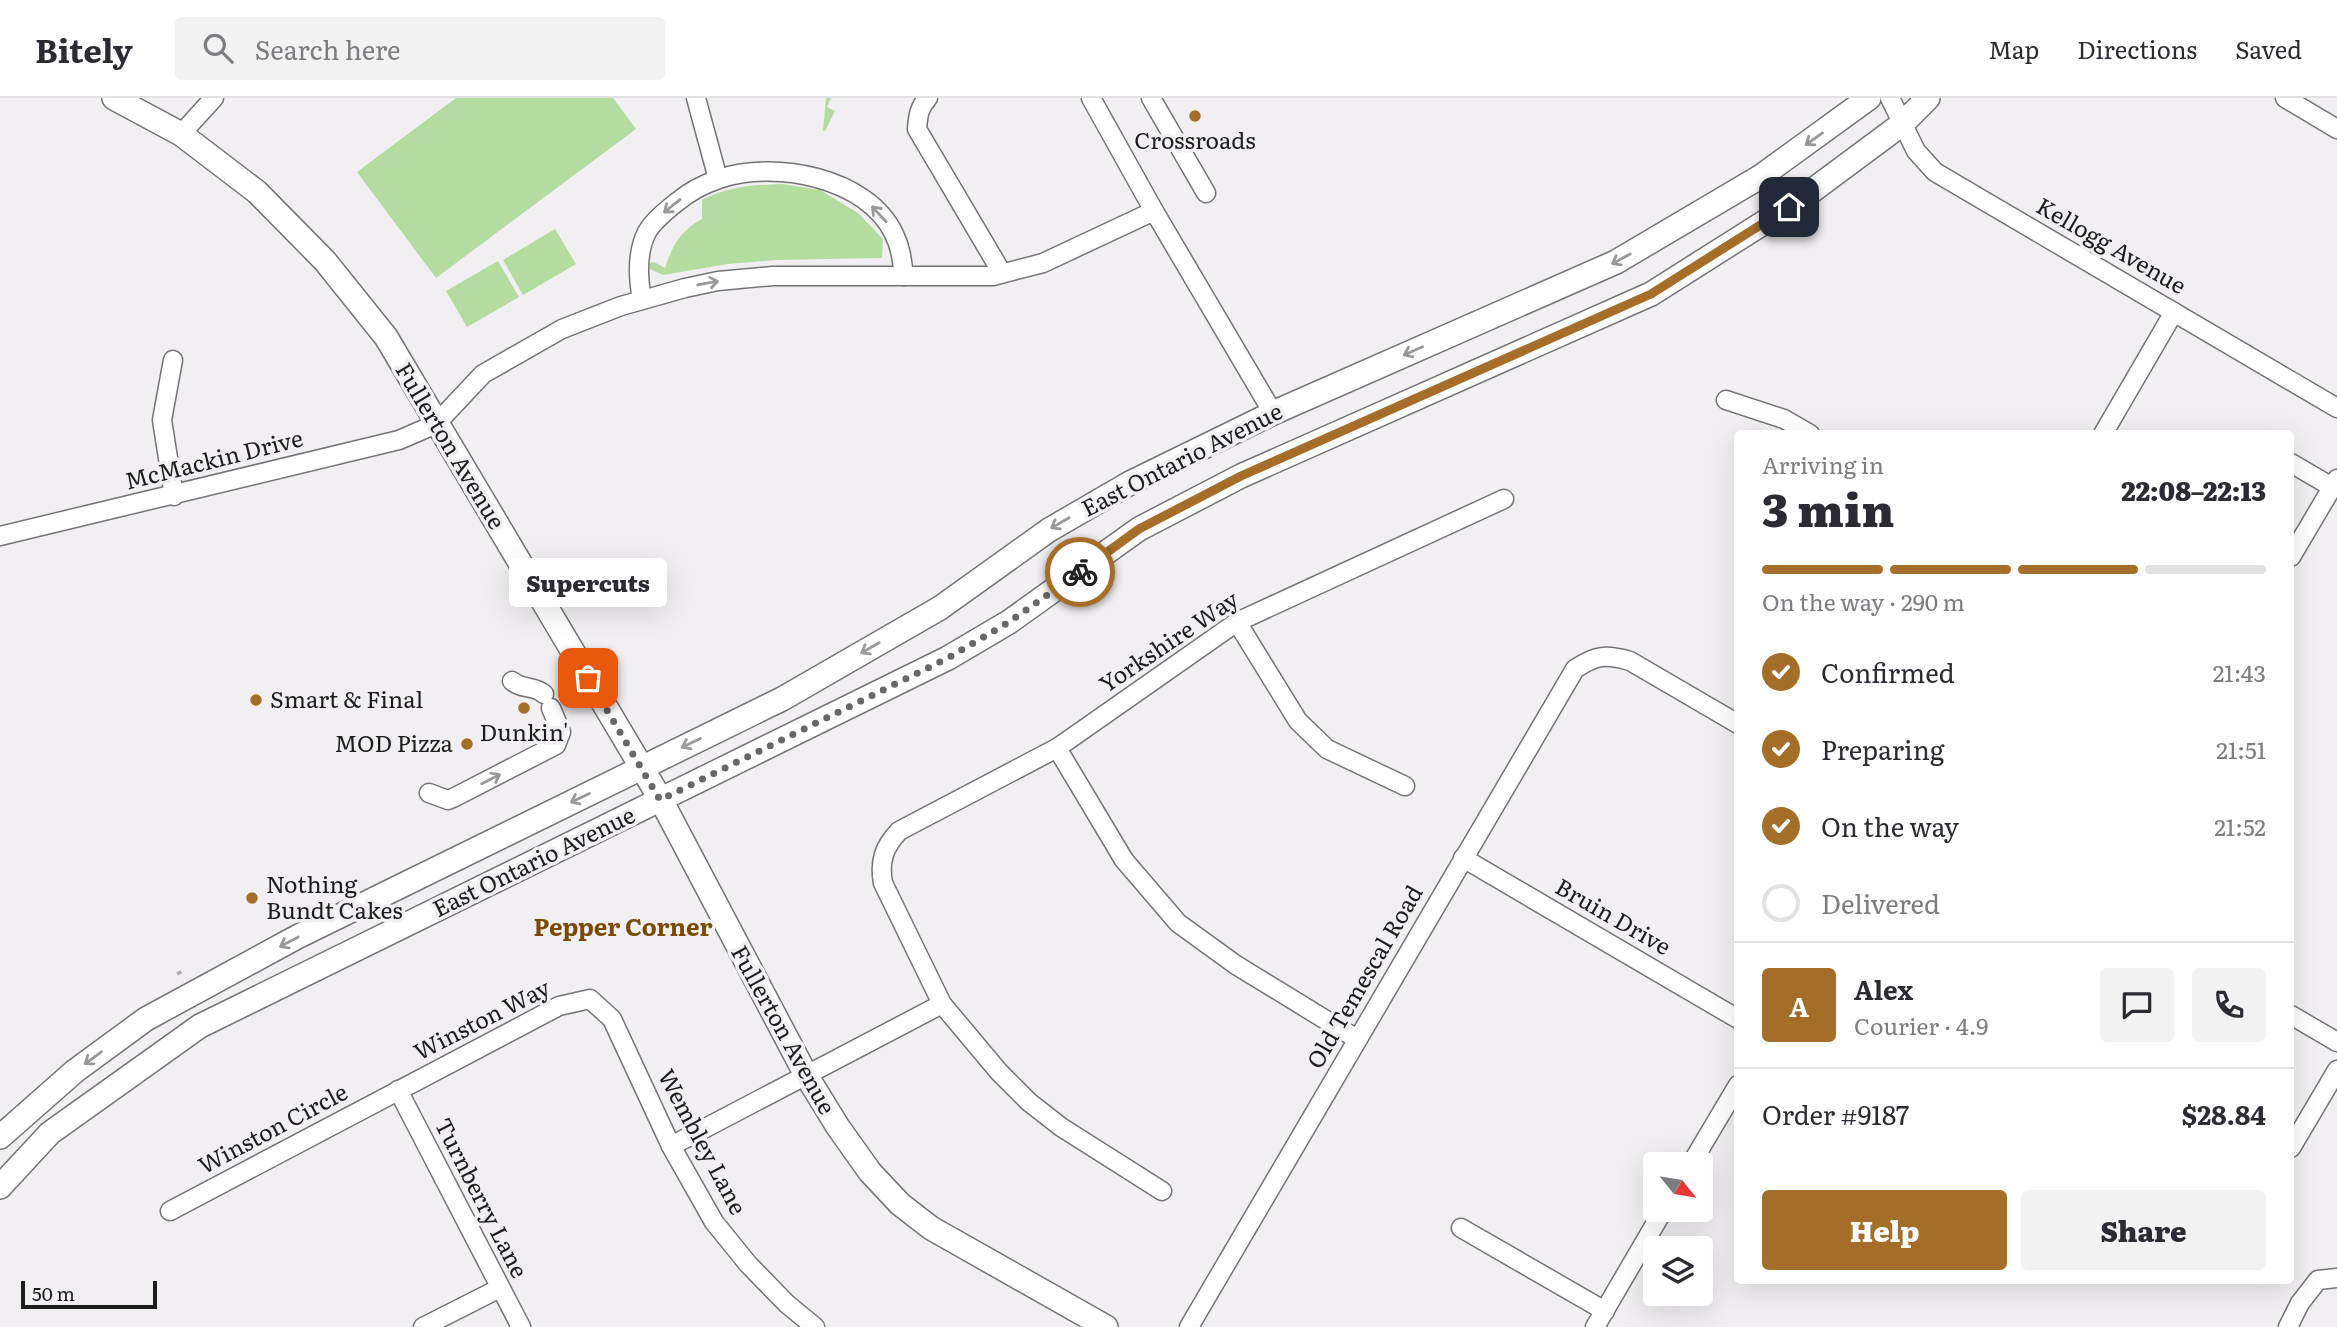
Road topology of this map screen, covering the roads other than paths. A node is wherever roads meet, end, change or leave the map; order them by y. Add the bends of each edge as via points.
1 (114, 98) edge
2 (214, 98) edge
3 (696, 98) edge
4 (928, 98) edge
5 (1091, 98) edge
6 (1151, 98) edge
7 (1869, 98) edge
8 (1890, 98) edge
9 (1928, 98) edge
10 (2285, 98) edge
11 (2322, 98) edge
12 (2313, 114) junction
13 (1902, 124) junction
14 (2337, 129) edge
15 (181, 134) junction
16 (718, 179) junction
17 (1206, 193) dead end
18 (1154, 211) junction
19 (1002, 274) junction
20 (904, 276) junction
21 (642, 300) junction
22 (2174, 312) junction
23 (173, 360) dead end
24 (1726, 400) dead end
25 (1268, 404) junction
26 (2337, 408) edge
27 (436, 424) junction
28 (1803, 430) edge
29 (2105, 430) edge
30 (2294, 464) edge
31 (2335, 483) edge
32 (174, 496) junction
33 (1504, 499) dead end
34 (0, 536) edge
35 (2294, 552) edge
36 (1237, 622) junction
37 (512, 681) dead end
38 (1734, 722) edge
39 (1057, 748) junction
40 (642, 767) junction
41 (1405, 786) dead end
42 (429, 793) dead end
43 (660, 800) junction
44 (1463, 858) junction
45 (201, 989) junction
46 (590, 999) joint
47 (942, 1004) junction
48 (1734, 1017) edge
49 (2294, 1017) edge
50 (1357, 1039) junction
51 (2337, 1042) edge
52 (2337, 1070) edge
53 (806, 1075) junction
54 (398, 1090) junction
55 (1734, 1092) edge
56 (50, 1133) junction
57 (0, 1138) edge
58 (2294, 1143) edge
59 (671, 1146) junction
60 (1698, 1152) edge
61 (0, 1187) edge
62 (1163, 1191) dead end
63 (170, 1211) dead end
64 (1656, 1222) edge
65 (1461, 1228) dead end
66 (2337, 1278) edge
67 (500, 1288) junction
68 (1605, 1311) junction
69 (423, 1327) edge
70 (521, 1327) edge
71 (815, 1327) edge
72 (1106, 1327) edge
73 (1189, 1327) edge
74 (1595, 1327) edge
75 (2288, 1327) edge

1 - 15 main road, Fullerton Avenue
2 - 15 street
3 - 16 street
4 - 19 street via 918,115 917,129
5 - 18 street
6 - 17 street
7 -> 25 main road, East Ontario Avenue via 1760,177 1616,262
8 - 13 street, Kellogg Avenue
9 - 13 main road, East Ontario Avenue
10 - 12 street
11 - 12 street
12 - 14 street
13 - 22 street, Kellogg Avenue via 1916,151 1935,172
13 - 43 main road, East Ontario Avenue via 1801,200 1651,294 1241,476 1139,529 1009,622 948,658
15 - 27 main road, Fullerton Avenue via 257,192 325,261 386,337
20 -> 16 street via 894,232 864,199 830,181 802,173 743,173
16 -> 21 street via 689,193 647,232 638,279
18 - 19 street via 1043,263
18 - 25 street
19 - 20 street
21 -> 20 street via 718,281
21 - 27 street via 562,329 483,374
22 - 26 street, Kellogg Avenue
22 - 29 street
23 - 32 street via 162,420
24 - 28 street
25 -> 40 main road, East Ontario Avenue via 1049,530 940,608 782,699
27 - 32 street, McMackin Drive via 399,440
27 - 40 main road, Fullerton Avenue
30 - 31 street
31 - 35 street
32 - 34 street, McMackin Drive
33 - 36 street, Yorkshire Way
36 - 39 street, Yorkshire Way
36 - 41 street via 1298,722 1327,749
42 -> 37 street via 448,800 555,745 561,732 547,701 538,689
38 - 44 street, Old Temescal Road via 1630,661 1610,656 1591,659 1575,669 1564,686
39 - 47 street, Yorkshire Way via 899,831 888,843 880,870 883,883
39 - 50 street via 1124,860 1178,923 1236,965
40 - 43 main road, Fullerton Avenue
40 -> 45 main road, East Ontario Avenue
43 - 53 main road, Fullerton Avenue
43 - 56 main road, East Ontario Avenue via 200,1026
44 - 48 street, Bruin Drive
44 - 50 street, Old Temescal Road
45 - 56 main road via 202,1008 65,1111
45 -> 57 main road, East Ontario Avenue via 146,1019 75,1071
46 - 54 street, Winston Way via 559,1006
46 - 59 street, Wembley Lane via 611,1018
47 - 53 street
47 - 62 street via 1029,1102
49 - 51 street
50 - 73 street, Old Temescal Road
52 - 58 street
53 - 59 street
53 - 72 main road, Fullerton Avenue via 870,1172 900,1204 931,1228
54 - 63 street, Winston Circle
54 - 67 street, Turnberry Lane
55 - 60 street
56 - 61 main road, East Ontario Avenue
59 - 71 street, Wembley Lane via 713,1222 748,1264
64 - 68 street
65 - 68 street
66 - 75 street via 2318,1280
67 - 69 street
67 - 70 street, Turnberry Lane
68 - 74 street

